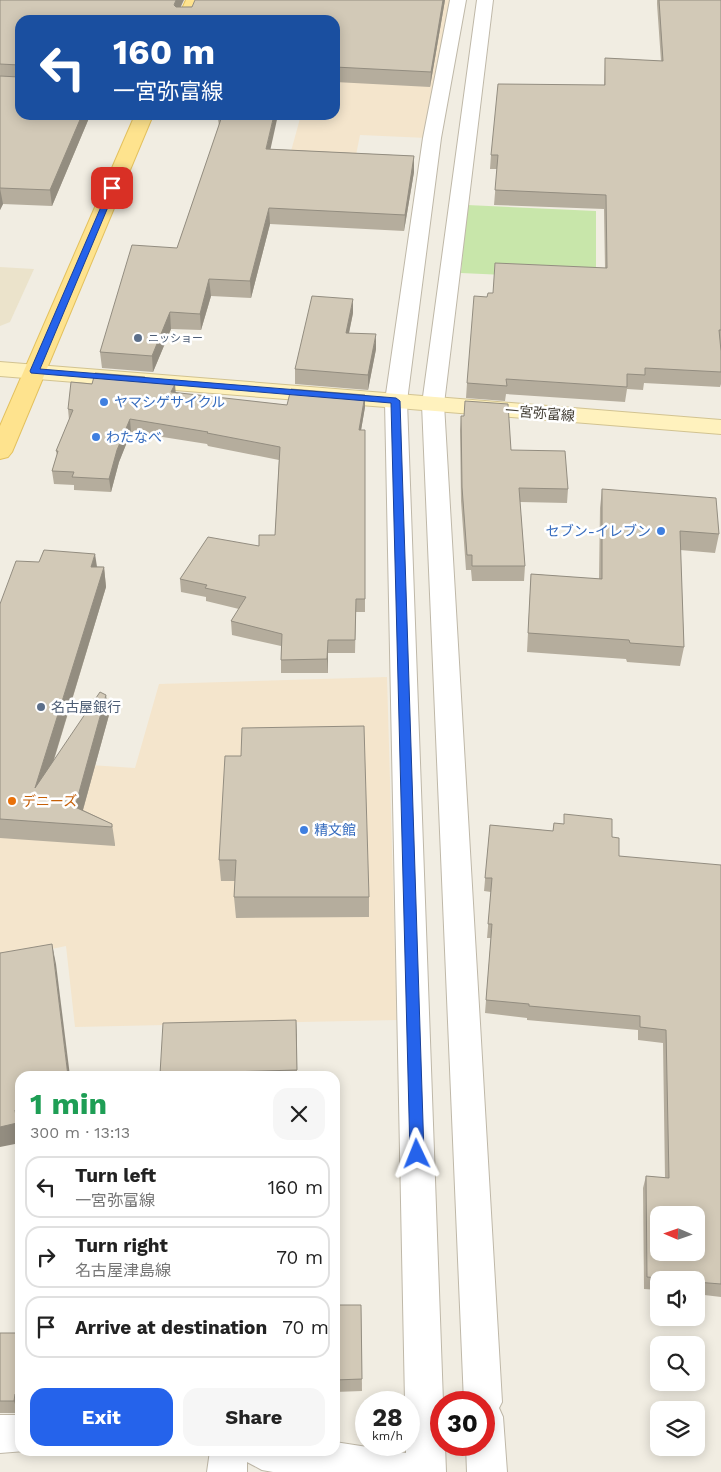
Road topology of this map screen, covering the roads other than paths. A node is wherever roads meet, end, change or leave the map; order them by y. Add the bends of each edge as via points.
1 (194, 0) edge
2 (458, 0) edge
3 (484, 0) edge
4 (187, 15) edge
5 (142, 120) edge
6 (0, 369) edge
7 (34, 371) junction
8 (396, 401) junction
9 (432, 404) junction
10 (721, 427) edge
11 (0, 452) edge
12 (482, 1391) edge
13 (0, 1434) edge
14 (15, 1434) edge
15 (229, 1456) edge
16 (296, 1456) edge
17 (485, 1456) edge
18 (227, 1472) edge
19 (404, 1472) edge
20 (426, 1472) edge
21 (486, 1472) edge

1 - 4 main road
2 - 8 street via 432,138
3 - 9 street
5 - 7 main road
6 - 7 main road, 一宮弥富線
7 - 8 main road, 一宮弥富線
7 - 11 main road
8 - 9 main road, 一宮弥富線
8 - 20 street
9 - 10 main road, 一宮弥富線
9 - 12 street
13 - 14 street
15 - 18 street
16 - 19 street
17 - 21 street

